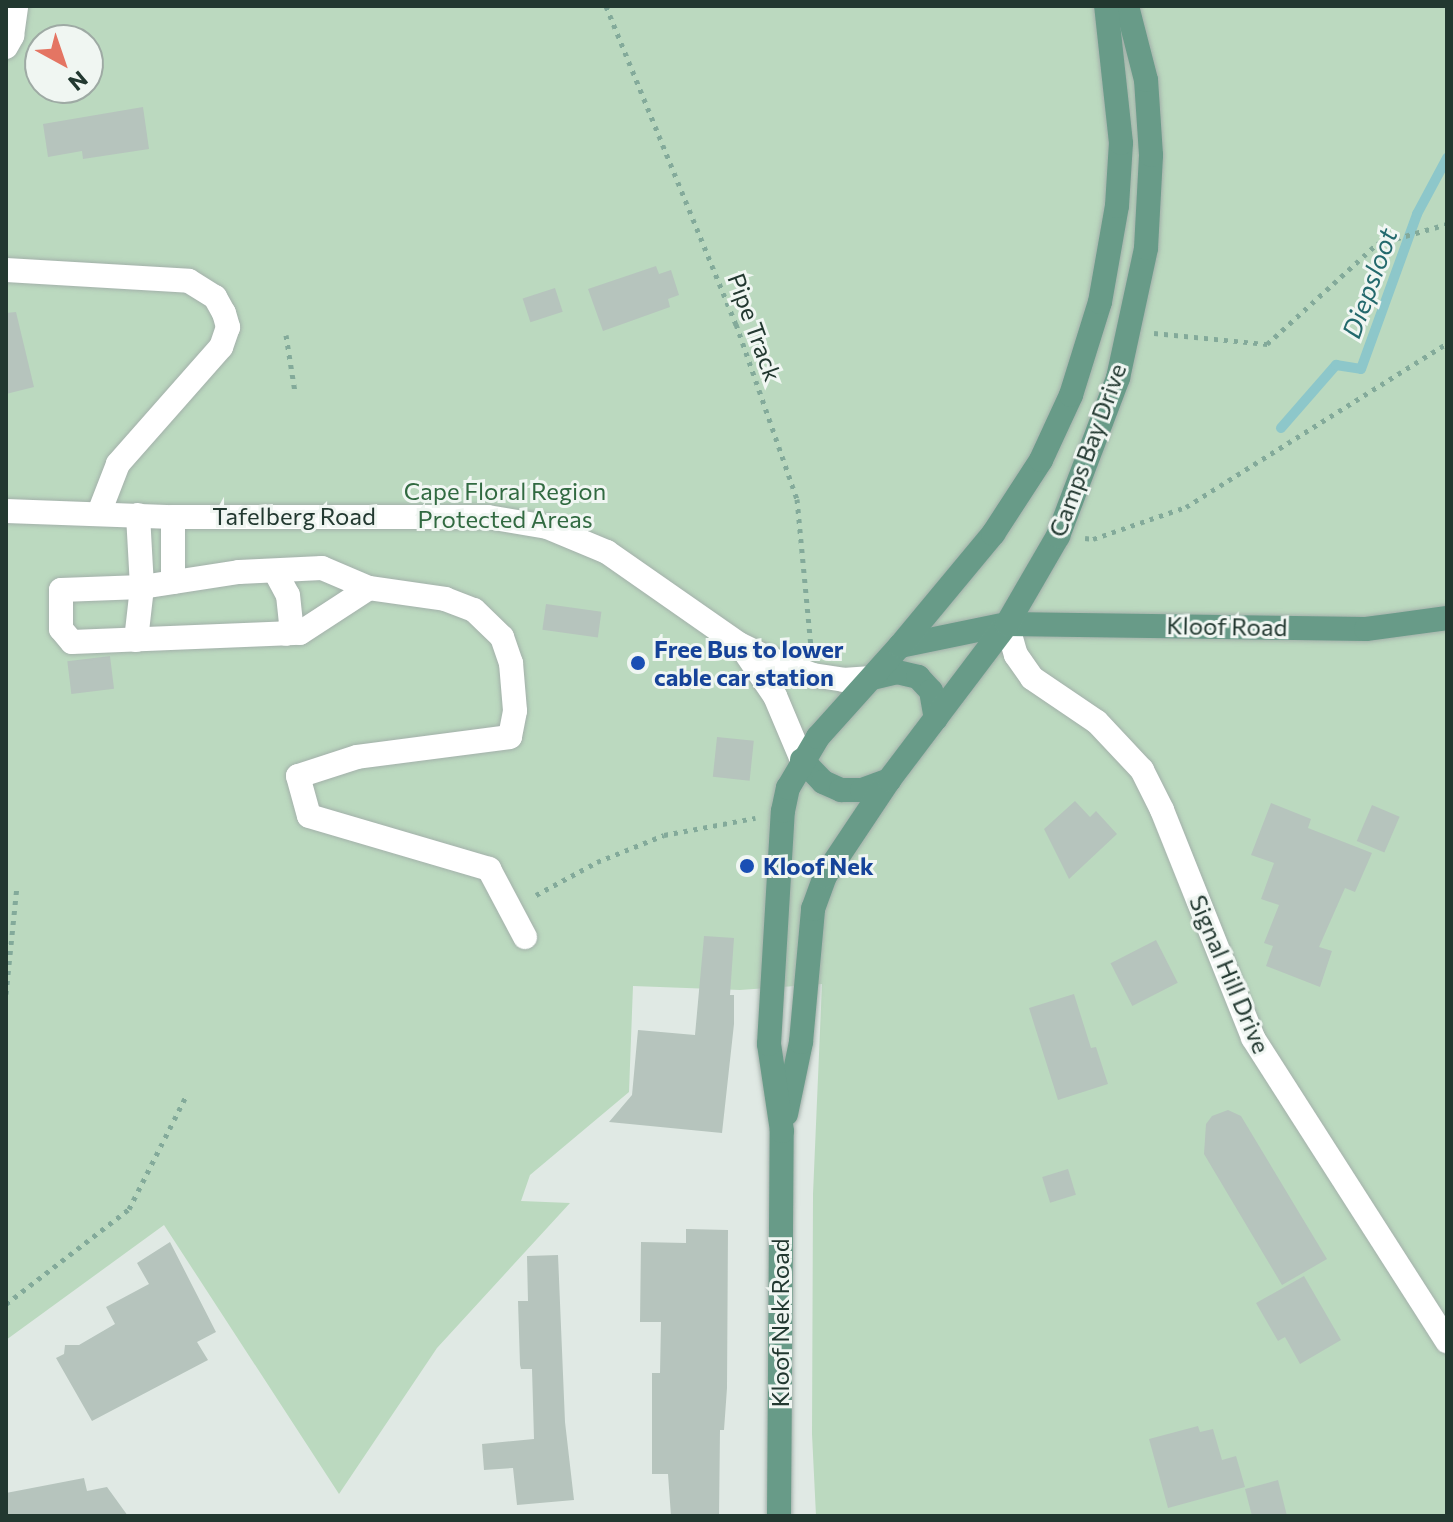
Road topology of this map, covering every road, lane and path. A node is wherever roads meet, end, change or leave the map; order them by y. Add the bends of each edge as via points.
1 (16, 6) edge
2 (606, 6) edge
3 (1106, 6) edge
4 (1127, 6) edge
5 (6, 47) edge
6 (1447, 224) edge
7 (6, 270) edge
8 (1128, 330) junction
9 (286, 335) dead end
10 (1447, 343) edge
11 (295, 392) dead end
12 (6, 511) edge
13 (99, 513) junction
14 (138, 515) junction
15 (173, 517) junction
16 (1058, 536) junction
17 (275, 571) junction
18 (173, 582) junction
19 (142, 587) junction
20 (369, 588) junction
21 (1447, 618) edge
22 (1007, 624) junction
23 (286, 634) junction
24 (136, 640) junction
25 (739, 644) junction
26 (900, 646) junction
27 (813, 675) junction
28 (872, 678) junction
29 (936, 719) junction
30 (802, 760) junction
31 (889, 780) junction
32 (756, 818) dead end
33 (17, 886) dead end
34 (511, 909) junction
35 (525, 937) dead end
36 (6, 994) edge
37 (187, 1094) dead end
38 (782, 1131) junction
39 (6, 1304) edge
40 (1447, 1341) edge
41 (779, 1516) edge

1 - 5 lane
2 - 27 path, Pipe Track via 730,309 797,499
3 - 26 main road, Camps Bay Drive via 1121,143 1117,206 1100,302 1071,395 1041,460 993,534
4 - 8 main road, Camps Bay Drive via 1146,80 1151,155 1146,248
6 - 8 path via 1377,244 1267,344
7 - 13 lane via 189,281 215,297 224,313 228,327 221,347 118,464
8 - 16 main road, Camps Bay Drive via 1118,378
9 - 11 path
10 - 16 path via 1186,507 1093,539
12 - 13 lane, Tafelberg Road
13 - 14 lane, Tafelberg Road
14 - 15 lane, Tafelberg Road
14 - 19 lane
15 - 18 lane
15 - 25 lane, Tafelberg Road via 488,517 547,527 607,552
16 - 22 main road, Camps Bay Drive
17 - 18 lane
17 - 20 lane via 322,568
17 - 23 lane via 288,595 291,624
18 - 19 lane
19 - 24 lane
19 - 24 lane via 61,590 61,629 72,642
20 - 23 lane via 300,633
20 - 34 lane via 445,599 488,620 502,637 514,675 510,737 357,757 298,776 309,816 489,869
21 - 22 main road, Kloof Road via 1366,629
22 - 26 main road, Kloof Road
22 - 29 main road, Camps Bay Drive
22 - 40 lane, Signal Hill Drive via 1016,655 1032,678 1097,722 1142,770 1253,1038
23 - 24 lane
25 - 27 lane, Tafelberg Road
25 - 30 lane, Tafelberg Road via 765,677
26 - 28 main road, Camps Bay Drive
27 - 28 lane, Tafelberg Road
28 - 29 main road via 897,672 918,677 931,691
28 - 30 main road, Camps Bay Drive
29 - 31 main road, Camps Bay Drive
30 - 31 main road via 823,782 841,790 862,790
30 - 38 main road, Kloof Nek Road via 788,788 780,838 769,1044
31 - 38 main road, Kloof Nek Road via 825,876 813,909 801,1042
32 - 34 path via 664,835 597,862
33 - 36 path
34 - 35 lane
37 - 39 path via 129,1209
38 - 41 main road, Kloof Nek Road

